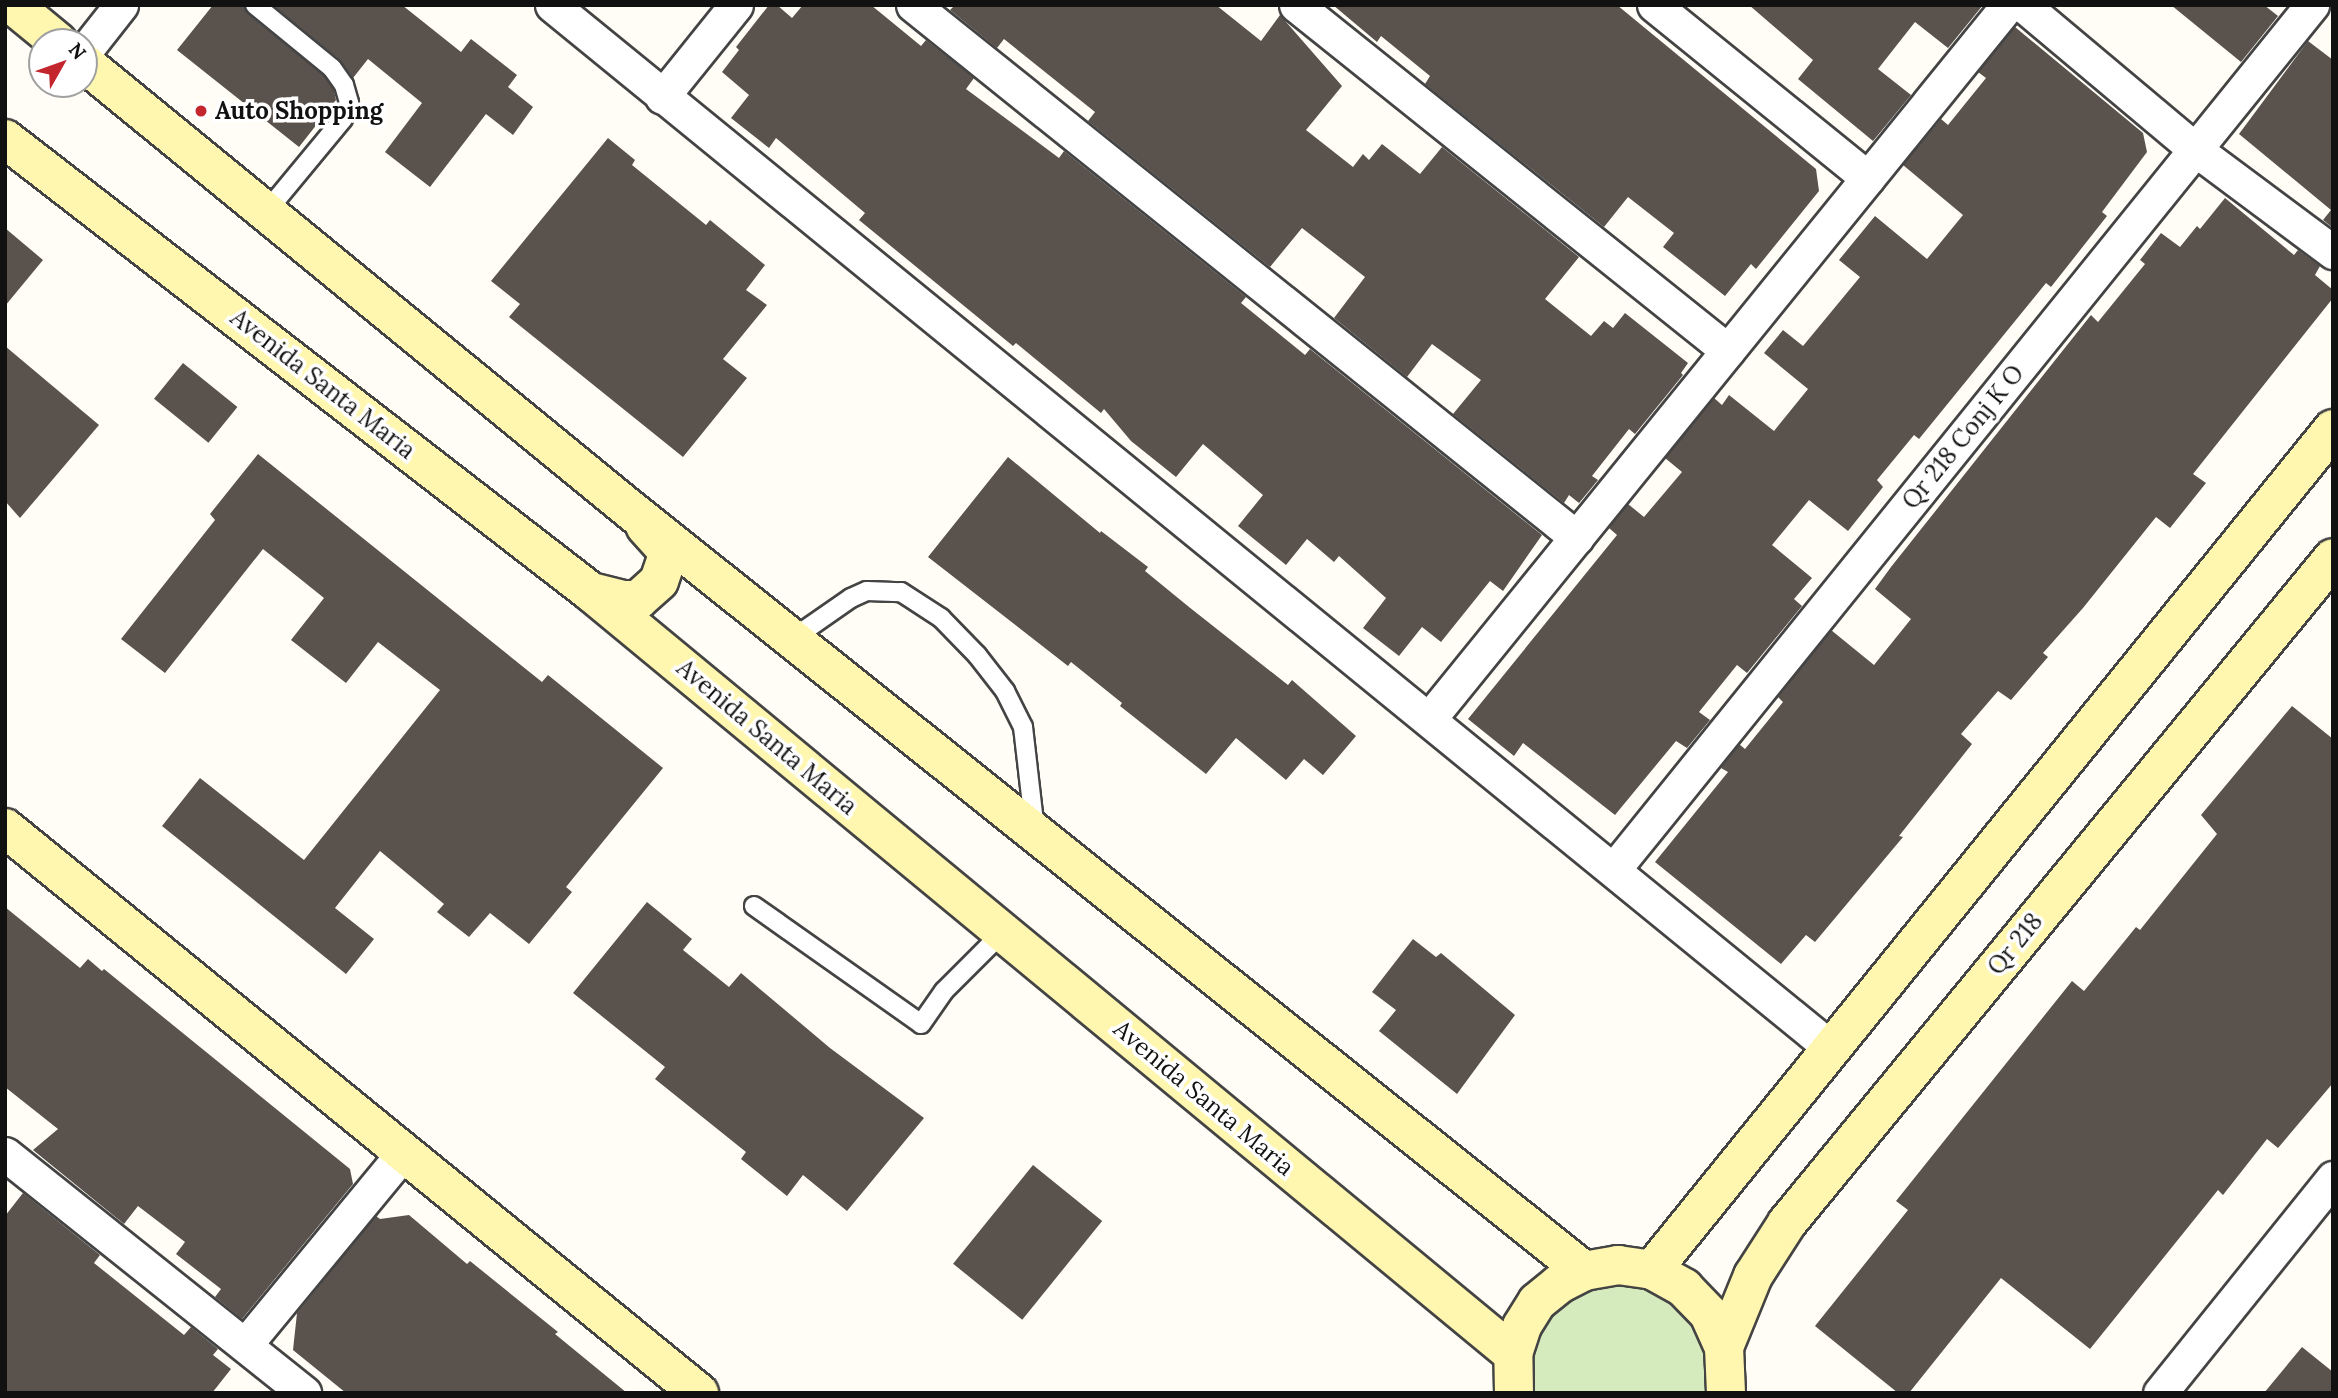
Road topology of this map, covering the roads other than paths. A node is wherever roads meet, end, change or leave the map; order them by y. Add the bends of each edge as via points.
1 (13, 5) edge
2 (121, 5) edge
3 (255, 5) edge
4 (552, 5) edge
5 (736, 5) edge
6 (913, 5) edge
7 (1296, 5) edge
8 (1654, 5) edge
9 (2008, 5) edge
10 (2023, 5) edge
11 (2312, 5) edge
12 (41, 28) edge
13 (98, 34) edge
14 (98, 74) edge
15 (662, 97) junction
16 (7, 142) edge
17 (2196, 150) junction
18 (1868, 178) junction
19 (266, 212) junction
20 (2333, 252) edge
21 (1728, 352) junction
22 (2333, 429) edge
23 (634, 512) junction
24 (1577, 538) junction
25 (2333, 558) edge
26 (591, 592) junction
27 (792, 639) junction
28 (1429, 719) junction
29 (5, 828) edge
30 (1036, 833) junction
31 (1614, 869) junction
32 (754, 906) dead end
33 (1003, 932) junction
34 (1832, 1049) junction
35 (404, 1152) junction
36 (5, 1154) edge
37 (2333, 1178) edge
38 (1652, 1270) junction
39 (1584, 1271) junction
40 (244, 1345) junction
41 (1724, 1347) junction
42 (1513, 1354) junction
43 (1728, 1391) edge
44 (304, 1393) edge
45 (699, 1393) edge
46 (1514, 1393) edge
47 (2160, 1393) edge

1 - 12 main road
2 - 13 street
3 - 19 lane via 332,68 349,103 343,119
4 - 15 street
5 - 15 street
6 - 24 street
7 - 21 street
8 - 18 street
9 - 18 street
10 - 17 street
11 - 17 street, Qr 218 Conj K O
14 - 19 main road
15 - 28 street
16 - 26 main road, Avenida Santa Maria
17 - 20 street
17 - 31 street, Qr 218 Conj K O
18 - 21 street
19 - 23 main road
21 - 24 street
22 - 34 main road
23 - 26 main road via 664,547 667,558 659,581 638,600
23 - 27 main road
24 - 28 street
25 - 41 main road, Qr 218 via 1787,1223 1753,1276
26 - 33 main road, Avenida Santa Maria
27 - 30 main road
27 - 30 lane via 867,590 901,592 941,618 1005,691 1023,727
28 - 31 street
29 - 35 main road
30 - 39 main road
31 - 34 street
32 - 33 lane via 920,1024 944,991
33 - 42 main road, Avenida Santa Maria
34 - 38 main road
35 - 40 street
35 - 45 main road
36 - 40 street
37 - 47 street
38 - 39 main road via 1618,1265
38 - 41 main road via 1684,1287 1709,1314
39 - 42 main road via 1537,1302 1522,1326
40 - 44 street
41 - 43 main road
42 - 46 main road

